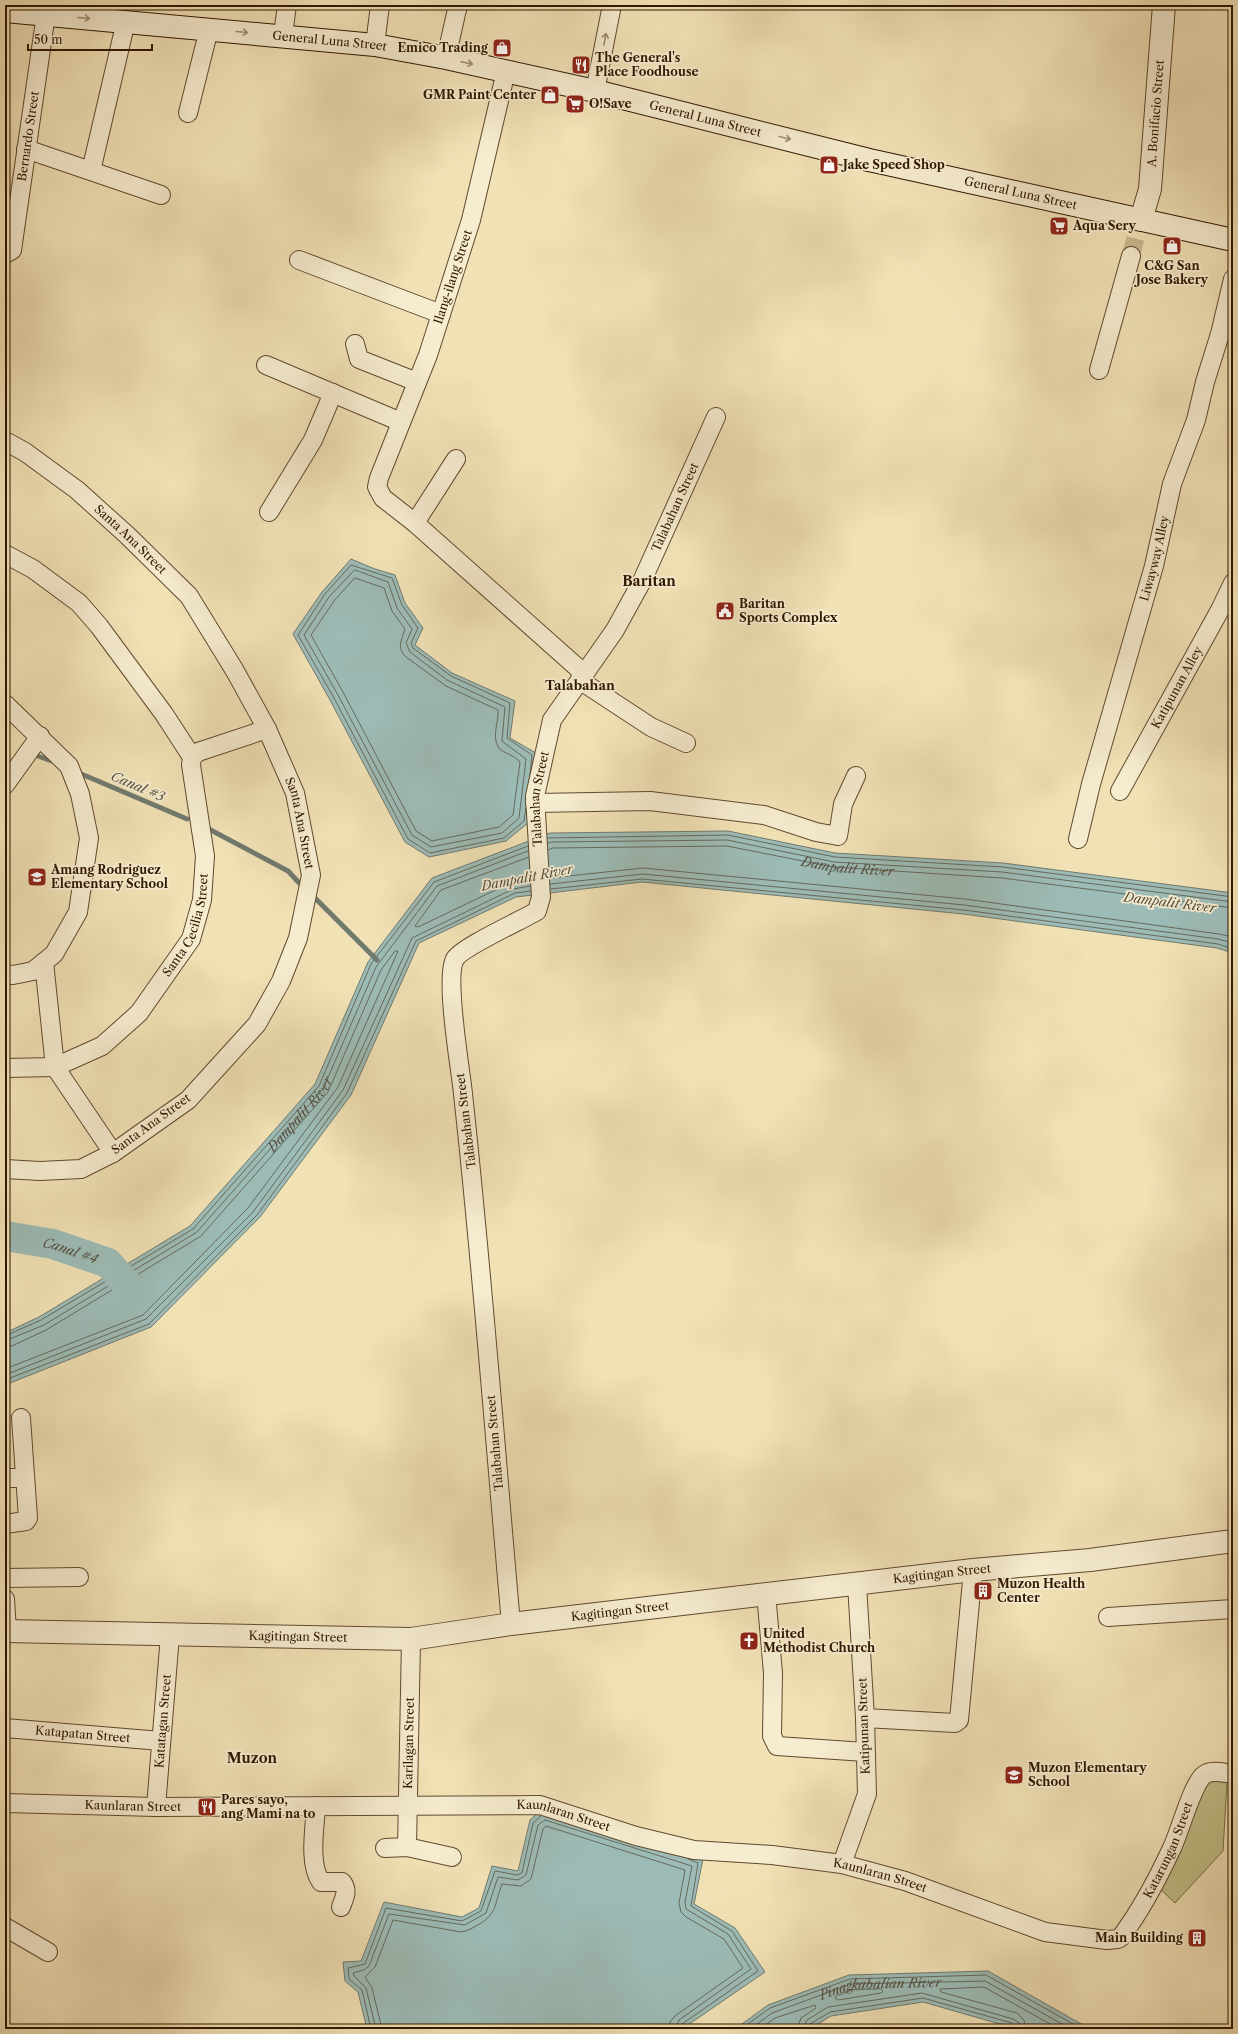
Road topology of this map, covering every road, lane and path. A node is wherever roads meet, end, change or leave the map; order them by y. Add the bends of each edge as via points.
1 (287, 5) edge
2 (380, 5) edge
3 (458, 5) edge
4 (612, 5) edge
5 (1164, 5) edge
6 (5, 11) edge
7 (54, 12) edge
8 (126, 21) junction
9 (209, 29) junction
10 (283, 35) junction
11 (375, 45) junction
12 (446, 58) junction
13 (506, 71) junction
14 (595, 91) junction
15 (188, 113) dead end
16 (26, 149) junction
17 (91, 171) junction
18 (161, 195) dead end
19 (1139, 224) junction
20 (1233, 240) edge
21 (5, 254) edge
22 (1131, 256) tunnel mouth
23 (299, 260) dead end
24 (1233, 279) edge
25 (441, 314) junction
26 (354, 344) dead end
27 (266, 366) dead end
28 (1099, 370) dead end
29 (417, 382) junction
30 (333, 393) junction
31 (716, 417) dead end
32 (401, 422) junction
33 (5, 441) edge
34 (456, 459) dead end
35 (269, 512) dead end
36 (415, 523) junction
37 (5, 554) edge
38 (1233, 583) edge
39 (582, 677) junction
40 (5, 704) edge
41 (267, 729) junction
42 (40, 736) junction
43 (686, 743) dead end
44 (192, 757) junction
45 (856, 776) dead end
46 (5, 785) edge
47 (1120, 791) dead end
48 (535, 803) junction
49 (1078, 839) dead end
50 (44, 962) junction
51 (5, 974) edge
52 (55, 1067) junction
53 (5, 1068) edge
54 (113, 1153) junction
55 (5, 1169) edge
56 (21, 1418) dead end
57 (5, 1478) edge
58 (24, 1478) junction
59 (5, 1524) edge
60 (1233, 1541) edge
61 (973, 1570) junction
62 (79, 1577) dead end
63 (5, 1578) edge
64 (857, 1584) junction
65 (766, 1593) junction
66 (5, 1599) edge
67 (1233, 1610) edge
68 (1108, 1617) dead end
69 (511, 1624) junction
70 (6, 1631) edge
71 (170, 1635) junction
72 (411, 1639) junction
73 (865, 1718) junction
74 (5, 1728) edge
75 (161, 1741) junction
76 (865, 1752) junction
77 (1233, 1774) edge
78 (5, 1803) edge
79 (407, 1805) junction
80 (316, 1806) junction
81 (156, 1807) junction
82 (407, 1847) junction
83 (385, 1848) dead end
84 (452, 1857) dead end
85 (842, 1864) junction
86 (341, 1907) dead end
87 (5, 1927) edge
88 (1107, 1940) joint
89 (48, 1952) dead end

1 - 10 street
2 - 11 street
3 - 12 street
14 -> 4 street
5 - 19 street, A. Bonifacio Street via 1150,189
6 - 7 street, General Luna Street
7 -> 8 street, General Luna Street
7 - 16 street, Bernardo Street
8 - 9 street, General Luna Street
8 - 17 street
9 -> 10 street, General Luna Street
9 - 15 street
10 - 11 street, General Luna Street
11 - 12 street, General Luna Street
12 -> 13 street, General Luna Street
13 - 14 street, General Luna Street
13 - 25 street, Ilang-ilang Street via 471,220
14 -> 19 street, General Luna Street
16 - 17 street
16 - 21 street, Bernardo Street via 12,250
17 - 18 street
19 - 20 street, General Luna Street
22 - 28 street
23 - 25 street
24 - 49 street, Liwayway Alley via 1196,420 1172,484 1154,566
25 - 29 street, Ilang-ilang Street
26 - 29 street via 360,359
27 - 30 street
29 - 32 street, Ilang-ilang Street
30 - 32 street
30 - 35 street via 313,440
31 - 39 street, Talabahan Street via 642,581 615,630
32 - 36 street, Ilang-ilang Street via 377,487 383,498
33 - 41 street, Santa Ana Street via 25,452 77,490 189,596
34 - 36 street
36 - 39 street via 579,669
37 - 44 street via 33,570 79,603 160,708
38 - 47 street, Katipunan Alley
39 - 43 street via 584,683 651,728
39 - 48 street, Talabahan Street via 552,720
40 - 42 street
41 - 44 street via 198,752
41 - 54 street, Santa Ana Street via 295,793 311,875 298,938 281,981 257,1024 188,1100
42 - 46 street
42 - 50 street via 69,766 80,794 89,838 78,912 54,954
44 - 52 street, Santa Cecilia Street via 191,766 205,856 202,900 191,939 139,1013 102,1046
45 - 48 street via 843,804 838,836 816,832 764,815 650,801
48 - 69 street, Talabahan Street via 541,892 537,911 467,949 456,958 451,969 475,1199
50 - 51 street via 33,971
50 - 52 street
52 - 53 street, Santa Cecilia Street
52 - 54 street
54 - 55 street, Santa Ana Street via 81,1169
56 - 58 street
57 - 58 street
58 - 59 street via 28,1518 26,1522
60 - 61 street, Kagitingan Street via 1090,1560
61 - 64 street, Kagitingan Street
61 - 73 street via 959,1720 955,1723
62 - 63 street
64 - 65 street, Kagitingan Street
64 - 73 street, Katipunan Street
65 - 69 street, Kagitingan Street
65 - 76 street via 773,1673 774,1742 777,1746
66 - 70 street
67 - 68 street
69 - 72 street, Kagitingan Street
70 - 71 street, Kagitingan Street
71 - 72 street, Kagitingan Street
71 - 75 street, Katatagan Street
72 - 79 street, Karilagan Street
73 - 76 street, Katipunan Street
74 - 75 street, Katapatan Street
75 - 81 street, Katatagan Street
76 - 85 street, Katipunan Street via 866,1794
77 - 88 street, Katarungan Street via 1210,1772 1202,1776 1172,1850 1142,1904 1121,1937
78 - 81 street, Kaunlaran Street
79 - 80 street, Kaunlaran Street
79 - 82 street, Karilagan Street
79 - 85 street, Kaunlaran Street via 540,1805 636,1836 694,1850 772,1855
80 - 81 street, Kaunlaran Street
80 - 86 street via 316,1875 321,1882 342,1882 346,1892
82 - 83 street
82 - 84 street
85 - 88 street, Kaunlaran Street via 904,1881 1045,1932
87 - 89 street

